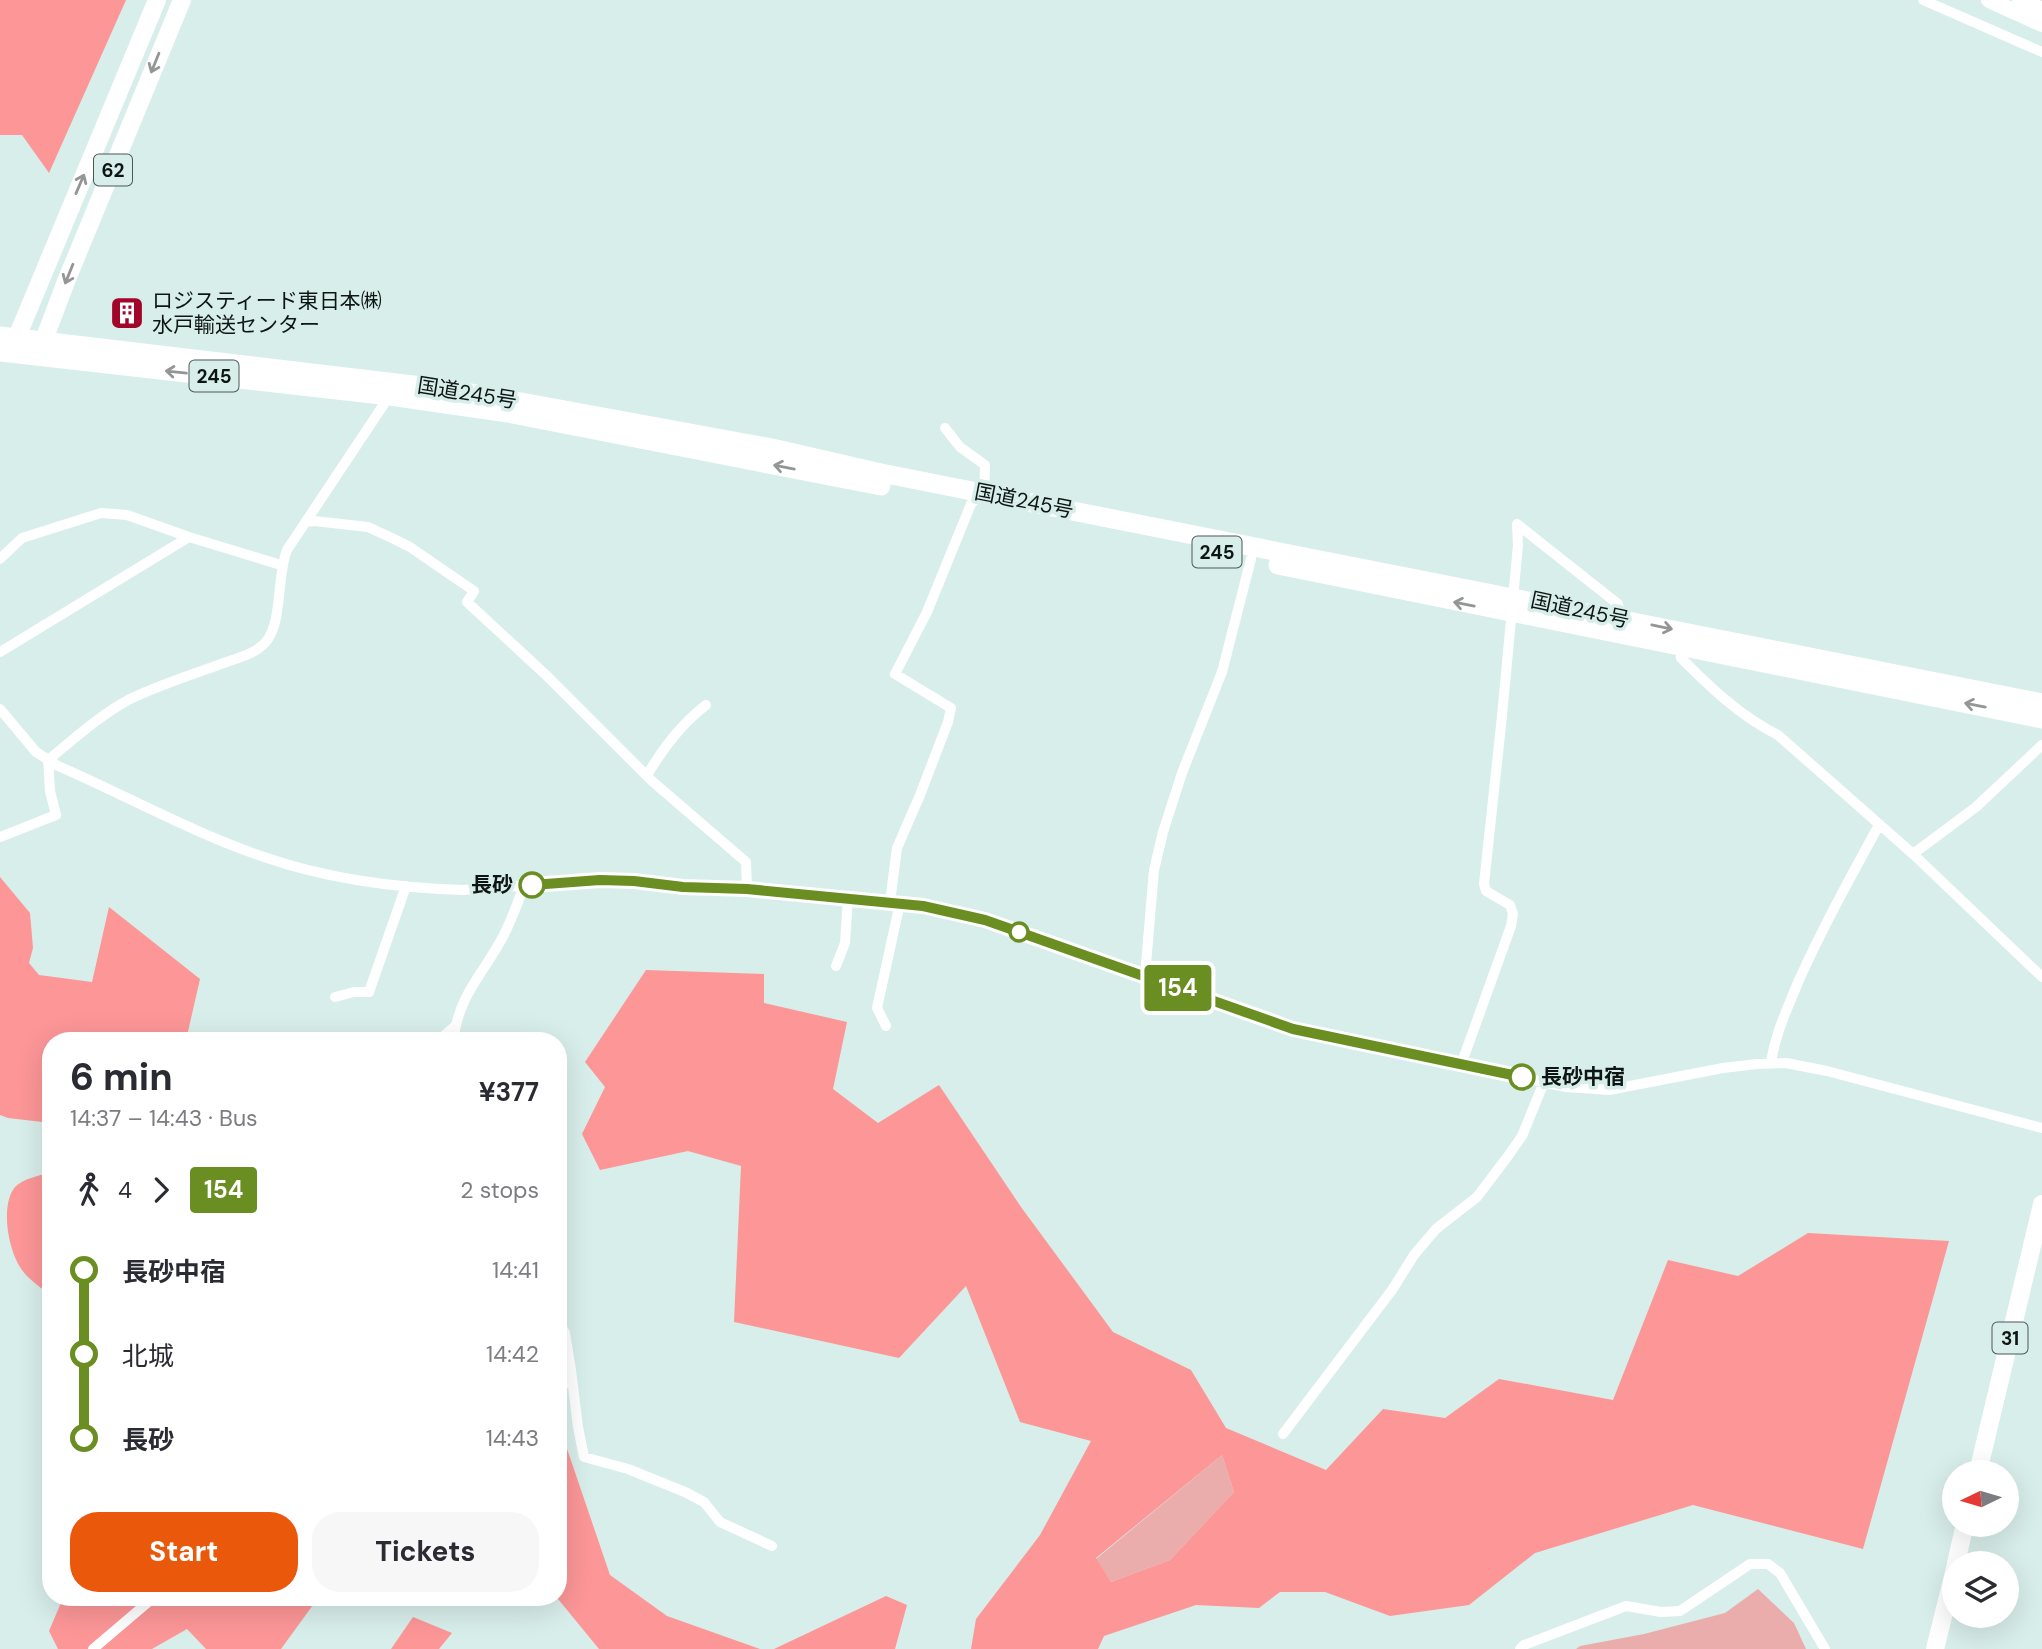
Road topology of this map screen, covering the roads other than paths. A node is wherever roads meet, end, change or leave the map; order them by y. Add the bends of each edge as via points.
1 (157, 0) edge
2 (182, 0) edge
3 (1923, 0) edge
4 (1989, 0) edge
5 (2020, 0) edge
6 (2042, 9) edge
7 (2042, 24) edge
8 (2042, 52) edge
9 (7, 345) edge
10 (41, 348) junction
11 (391, 388) junction
12 (945, 429) dead end
13 (977, 499) junction
14 (306, 522) junction
15 (189, 537) junction
16 (0, 559) edge
17 (1251, 559) junction
18 (281, 565) junction
19 (1512, 605) junction
20 (1622, 618) junction
21 (1681, 648) junction
22 (0, 652) edge
23 (2042, 703) edge
24 (706, 705) dead end
25 (0, 709) edge
26 (2042, 719) edge
27 (2042, 746) edge
28 (48, 760) junction
29 (647, 775) junction
30 (1879, 825) junction
31 (0, 836) edge
32 (1913, 854) junction
33 (406, 886) junction
34 (524, 886) junction
35 (747, 889) junction
36 (848, 898) junction
37 (895, 903) junction
38 (836, 967) dead end
39 (1145, 976) junction
40 (2042, 977) edge
41 (335, 997) dead end
42 (455, 1026) junction
43 (886, 1026) dead end
44 (448, 1032) edge
45 (454, 1032) edge
46 (1772, 1063) junction
47 (1461, 1065) junction
48 (1545, 1082) junction
49 (2042, 1128) edge
50 (2042, 1204) edge
51 (567, 1345) edge
52 (571, 1370) junction
53 (567, 1378) edge
54 (1283, 1434) dead end
55 (1981, 1460) edge
56 (772, 1546) dead end
57 (143, 1606) edge
58 (1942, 1621) edge
59 (93, 1649) edge
60 (1520, 1649) edge
61 (1825, 1649) edge
62 (1935, 1649) edge

9 -> 1 main road, 62
2 -> 10 main road, 62
3 - 8 street
4 - 7 main road
5 - 6 main road
9 - 10 highway, 国道245号 / 245
10 - 11 highway, 国道245号 / 245
11 - 13 highway, 国道245号 / 245
11 - 14 street
12 - 13 street via 985,465 985,485
13 - 17 highway, 国道245号 / 245
13 - 19 highway, 国道245号 / 245
13 - 37 street via 895,674 951,708 897,848 891,876
14 - 18 street
14 - 29 street via 368,527 410,547 474,591 467,602
15 - 16 street via 128,514 101,513 22,538
15 - 18 street
15 - 22 street
19 -> 17 highway, 国道245号 / 245
17 - 39 street via 1222,672 1163,832 1154,870
18 - 28 street via 269,638 255,651 130,699
19 - 20 highway, 国道245号 / 245
19 - 20 street via 1517,524 1618,604
19 - 21 highway, 国道245号 / 245
19 - 47 street via 1484,884 1486,891 1510,905 1513,914
20 -> 23 highway, 国道245号 / 245
26 -> 21 highway, 国道245号 / 245
21 - 30 street via 1681,658 1717,695 1778,735
24 - 29 street via 687,720
25 - 28 street
27 - 32 street via 1976,807
28 - 31 street via 56,815
28 - 33 street via 264,857
29 - 35 street via 746,862
30 - 32 street
30 - 46 street via 1820,934 1786,1011
32 - 40 street
33 - 34 street via 464,890
33 - 41 street via 369,992
34 - 35 street via 600,880
34 - 42 street via 501,941 466,993
35 - 36 street
36 - 37 street
36 - 38 street via 845,943
37 - 39 street via 985,920
37 - 43 street via 877,1008
39 - 47 street via 1293,1029
42 - 44 street
42 - 45 street
46 - 48 street via 1609,1090
46 - 49 street via 1827,1071
47 - 48 street
48 - 54 street via 1522,1136 1508,1156 1477,1197 1436,1229 1414,1255
50 - 55 main road, 31
51 - 52 street
52 - 53 street
52 - 56 street via 584,1457 685,1492 704,1502 720,1522
57 - 59 street
58 - 62 main road
60 - 61 street via 1626,1606 1680,1611 1750,1564 1768,1564 1780,1573

